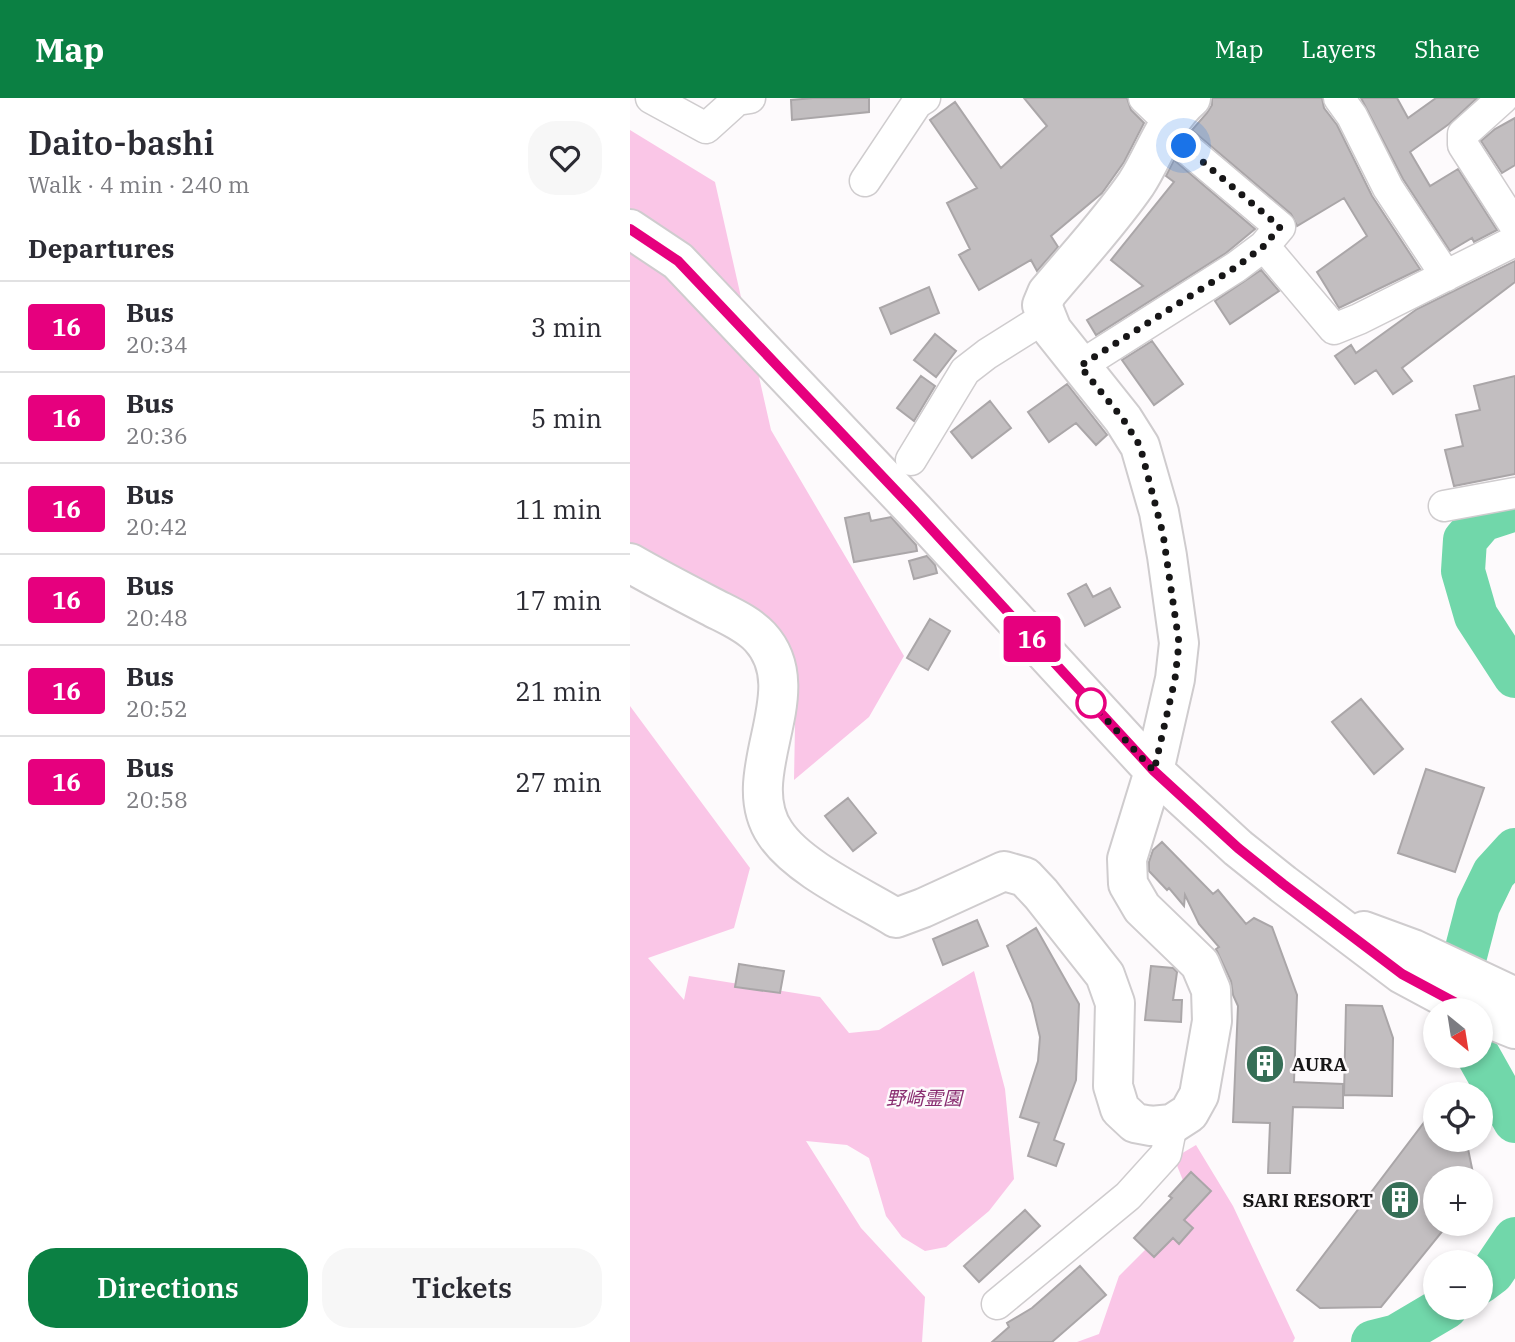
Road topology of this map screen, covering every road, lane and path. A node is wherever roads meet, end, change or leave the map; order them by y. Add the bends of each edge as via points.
1 (651, 98) edge
2 (1339, 98) edge
3 (1503, 98) edge
4 (743, 99) edge
5 (913, 100) edge
6 (1167, 112) edge
7 (865, 181) dead end
8 (1515, 226) edge
9 (630, 229) edge
10 (1515, 241) edge
11 (1264, 246) junction
12 (1446, 276) junction
13 (1046, 317) junction
14 (1080, 366) junction
15 (911, 460) dead end
16 (1515, 494) edge
17 (1444, 506) dead end
18 (630, 563) edge
19 (1154, 771) junction
20 (1407, 961) junction
21 (1515, 997) edge
22 (1454, 998) edge
23 (1493, 1020) edge
24 (1515, 1029) edge
25 (1172, 1124) junction
26 (997, 1304) dead end

1 - 4 street via 706,128
2 - 12 street via 1388,188
3 - 8 street via 1463,134 1463,145
5 - 7 street
6 - 11 street via 1280,227
6 - 13 main road via 1142,174 1047,293 1042,305
9 - 19 main road via 678,261
10 - 12 street
11 - 12 street via 1334,329
11 - 14 street
13 - 14 main road
13 - 15 street via 965,371
14 - 19 main road via 1140,446 1163,534 1179,643
16 - 17 street
18 - 25 main road via 737,620 760,637 773,658 779,690 763,781 764,806 774,832 790,849 807,865 896,918 1004,871 1025,877 1105,975 1115,1003 1113,1086 1120,1109 1135,1123
19 - 20 main road via 1238,848 1329,918
19 - 25 main road via 1127,859 1128,884 1142,908 1200,964 1211,990 1212,1021 1199,1095 1189,1112
20 - 21 main road
20 - 22 main road
23 - 24 main road
25 - 26 street via 1166,1154 1128,1196

